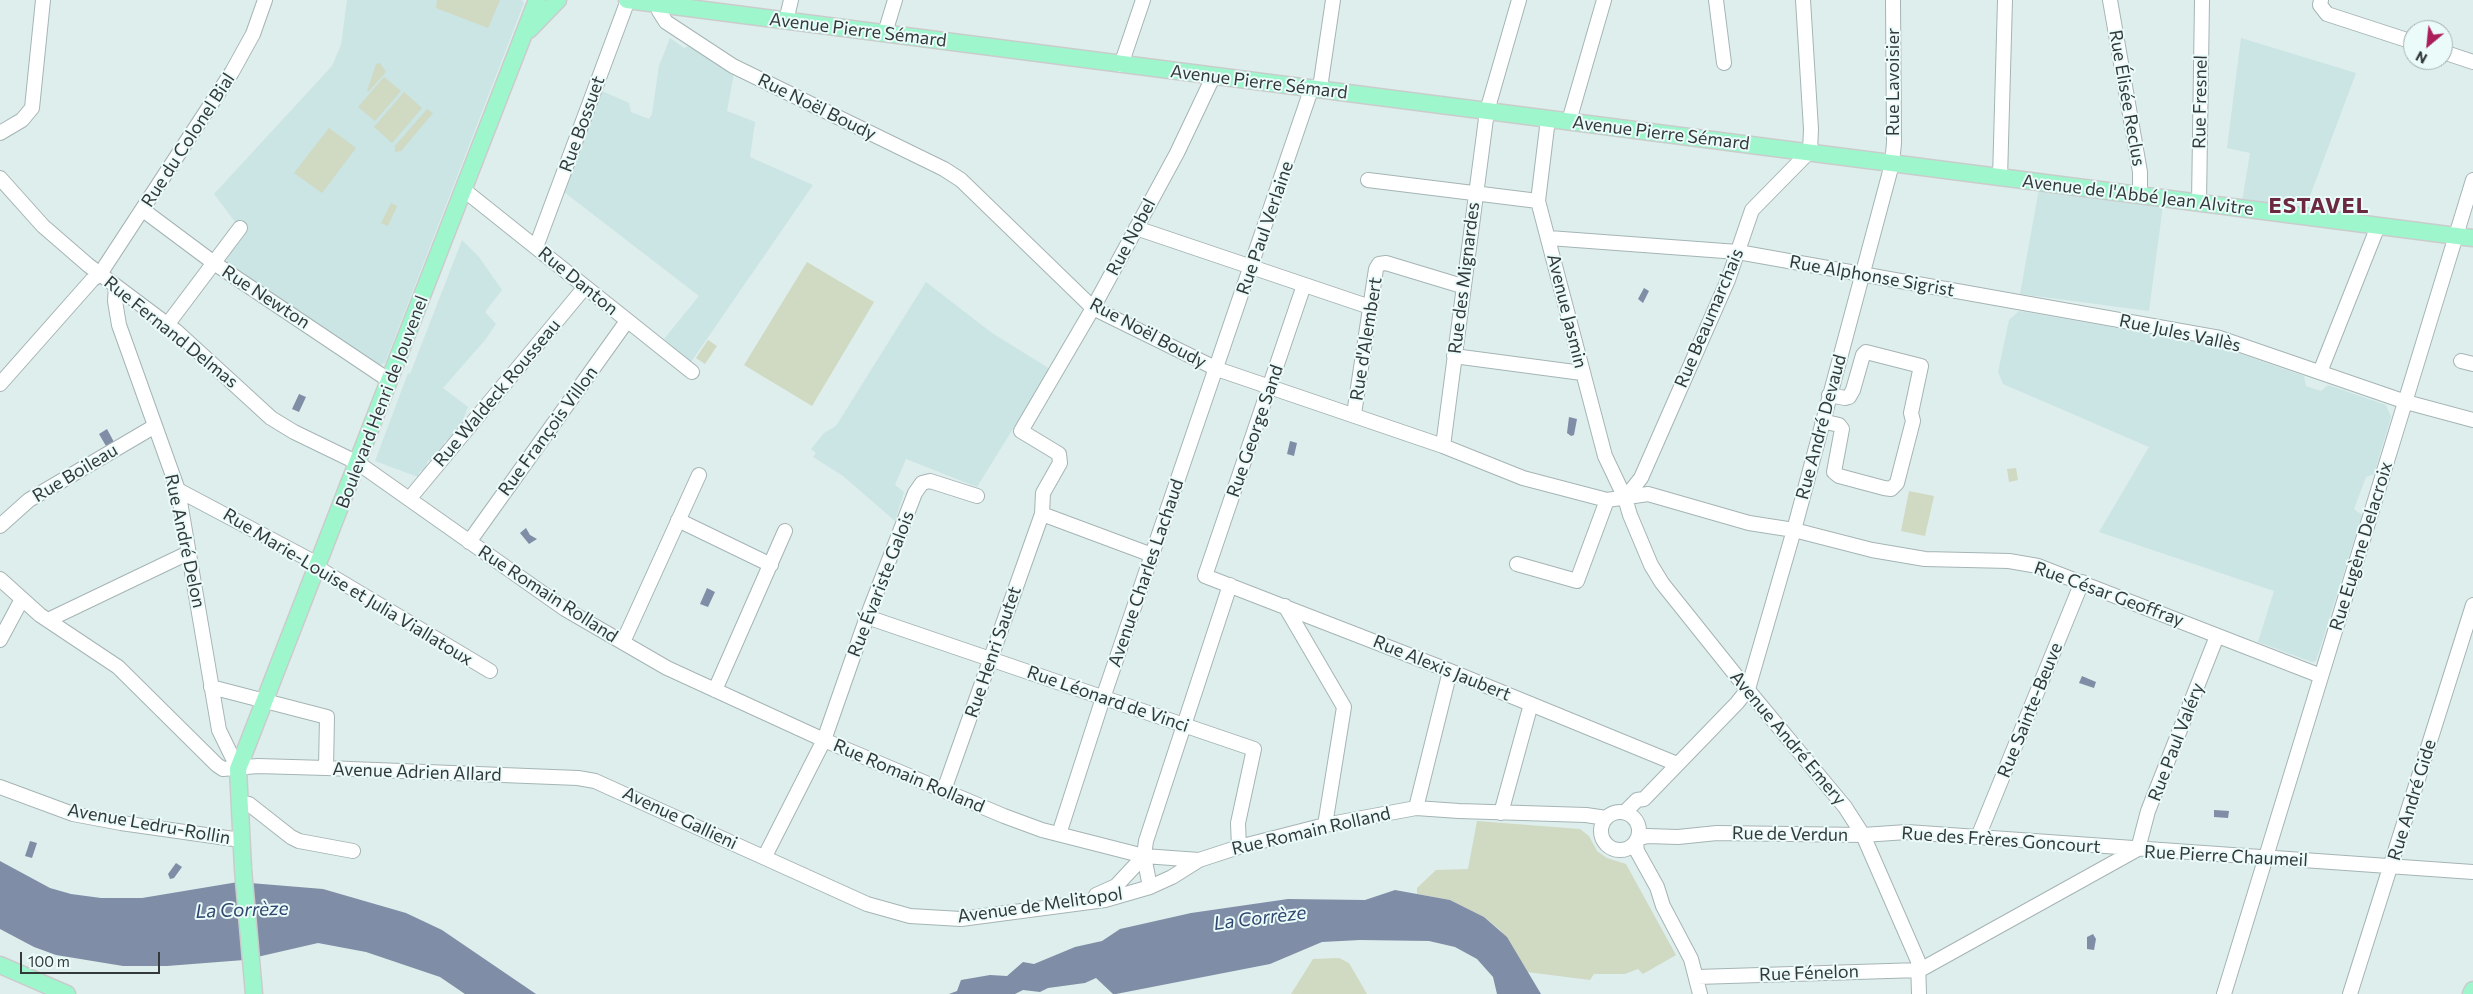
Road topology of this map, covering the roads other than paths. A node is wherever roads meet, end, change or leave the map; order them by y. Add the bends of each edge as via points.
1 (43, 0) edge
2 (265, 0) edge
3 (537, 0) edge
4 (558, 0) edge
5 (627, 0) edge
6 (791, 0) edge
7 (896, 0) edge
8 (1143, 0) edge
9 (1333, 0) edge
10 (1519, 0) edge
11 (1604, 0) edge
12 (1716, 0) edge
13 (1803, 0) edge
14 (1893, 0) edge
15 (2005, 0) edge
16 (2110, 0) edge
17 (2202, 0) edge
18 (2320, 3) edge
19 (660, 4) junction
20 (704, 5) edge
21 (786, 21) junction
22 (885, 33) junction
23 (524, 35) junction
24 (2403, 39) edge
25 (2453, 55) edge
26 (2473, 62) edge
27 (1724, 63) dead end
28 (1122, 65) junction
29 (1214, 75) junction
30 (1316, 88) junction
31 (1486, 111) junction
32 (1548, 118) junction
33 (1569, 121) junction
34 (0, 133) edge
35 (1810, 151) junction
36 (1892, 164) junction
37 (0, 178) edge
38 (2000, 178) junction
39 (1368, 180) dead end
40 (2473, 180) edge
41 (464, 190) junction
42 (1475, 192) junction
43 (2140, 196) junction
44 (1538, 201) junction
45 (2199, 203) junction
46 (143, 210) junction
47 (2378, 226) junction
48 (1136, 228) junction
49 (240, 234) dead end
50 (2456, 236) junction
51 (1549, 238) junction
52 (2473, 238) edge
53 (536, 247) junction
54 (1738, 252) junction
55 (214, 263) junction
56 (1251, 267) junction
57 (100, 274) junction
58 (1863, 274) junction
59 (116, 286) junction
60 (1304, 286) junction
61 (1462, 286) junction
62 (585, 287) junction
63 (2006, 300) joint
64 (1370, 307) junction
65 (1093, 308) junction
66 (627, 321) junction
67 (167, 325) junction
68 (1454, 356) junction
69 (1217, 369) junction
70 (692, 372) dead end
71 (2320, 372) junction
72 (1582, 373) junction
73 (390, 381) junction
74 (0, 384) edge
75 (1270, 387) junction
76 (1829, 395) junction
77 (2406, 402) junction
78 (1354, 414) junction
79 (2473, 420) edge
80 (1822, 421) junction
81 (155, 426) junction
82 (1443, 446) junction
83 (358, 463) junction
84 (698, 475) dead end
85 (178, 490) junction
86 (977, 496) dead end
87 (410, 498) junction
88 (1625, 498) junction
89 (1606, 500) junction
90 (1042, 514) junction
91 (678, 520) junction
92 (0, 526) edge
93 (1794, 530) junction
94 (785, 531) dead end
95 (469, 542) junction
96 (188, 553) junction
97 (1152, 555) junction
98 (1517, 564) dead end
99 (770, 565) junction
100 (318, 566) junction
101 (1205, 576) joint
102 (0, 579) edge
103 (2082, 582) junction
104 (1230, 585) junction
105 (22, 599) junction
106 (2473, 605) edge
107 (1285, 606) junction
108 (867, 617) junction
109 (48, 620) junction
110 (2217, 636) junction
111 (0, 640) edge
112 (623, 642) junction
113 (990, 659) junction
114 (490, 671) dead end
115 (1450, 671) junction
116 (2320, 676) junction
117 (211, 687) junction
118 (1748, 689) junction
119 (715, 690) junction
120 (1103, 698) junction
121 (265, 701) junction
122 (1531, 704) junction
123 (1183, 725) junction
124 (824, 740) junction
125 (228, 746) junction
126 (201, 749) junction
127 (1677, 764) junction
128 (326, 768) junction
129 (238, 769) junction
130 (595, 781) joint
131 (0, 787) edge
132 (944, 790) junction
133 (239, 803) junction
134 (1416, 808) junction
135 (1501, 813) junction
136 (1524, 814) junction
137 (1606, 818) junction
138 (1632, 818) junction
139 (1325, 825) junction
140 (1717, 833) junction
141 (1059, 834) junction
142 (1863, 834) junction
143 (1978, 838) junction
144 (241, 840) junction
145 (1603, 841) junction
146 (1636, 841) junction
147 (1239, 847) junction
148 (2138, 849) junction
149 (353, 850) dead end
150 (1615, 850) junction
151 (765, 856) junction
152 (1144, 856) junction
153 (2266, 857) junction
154 (1199, 860) junction
155 (2391, 866) junction
156 (2473, 872) edge
157 (1150, 887) junction
158 (1084, 901) junction
159 (1663, 906) junction
160 (0, 965) edge
161 (1920, 970) junction
162 (1697, 977) junction
163 (253, 986) edge
164 (2473, 990) edge
165 (67, 994) edge
166 (1700, 994) edge
167 (1919, 994) edge
168 (2224, 994) edge
169 (2350, 994) edge
170 (2472, 994) edge

1 - 34 street via 32,108 22,120
2 - 46 street, Rue du Colonel Bial via 232,72
3 - 23 main road, Boulevard Henri de Jouvenel
4 - 23 main road, Boulevard Henri de Jouvenel
5 - 19 main road, Avenue Pierre Sémard
5 - 53 street, Rue Bossuet
6 - 21 street
7 - 22 street
8 - 28 street
9 - 30 street, Rue Paul Verlaine
10 - 31 street, Rue des Mignardes
11 - 33 street
12 - 27 street
13 - 35 street
14 - 36 street, Rue Lavoisier
15 - 38 street
16 - 43 street, Rue Élisée Reclus via 2140,172
17 - 45 street, Rue Fresnel
18 - 24 street via 2327,14
19 - 20 main road, Avenue Pierre Sémard
19 - 65 street, Rue Noël Boudy via 659,11 666,22 733,66 961,180
20 - 21 main road, Avenue Pierre Sémard
21 - 22 main road, Avenue Pierre Sémard
22 - 28 main road, Avenue Pierre Sémard
23 - 41 main road, Boulevard Henri de Jouvenel
25 - 26 street
28 - 29 main road, Avenue Pierre Sémard
29 - 30 main road, Avenue Pierre Sémard
29 - 48 street, Rue Nobel
30 - 31 main road, Avenue Pierre Sémard
30 - 56 street, Rue Paul Verlaine
31 - 32 main road, Avenue Pierre Sémard
31 - 42 street, Rue des Mignardes
32 - 33 main road, Avenue Pierre Sémard
32 - 44 street, Avenue Jasmin
33 - 35 main road, Avenue Pierre Sémard
35 - 36 main road, Avenue Pierre Sémard
35 - 54 street, Rue Beaumarchais via 1752,210
36 - 38 main road, Avenue de l'Abbé Jean Alvitre
36 - 58 street, Rue André Devaud
37 - 57 street, Rue Fernand Delmas via 43,226
38 - 43 main road, Avenue de l'Abbé Jean Alvitre
39 - 42 street
40 - 50 street, Rue Eugène Delacroix
41 - 53 street, Rue Danton
41 - 73 main road, Boulevard Henri de Jouvenel
42 - 44 street
42 - 61 street, Rue des Mignardes
43 - 45 main road, Avenue de l'Abbé Jean Alvitre
44 - 51 street, Avenue Jasmin
45 - 47 main road, Avenue de l'Abbé Jean Alvitre
46 - 55 street, Rue Newton
46 - 57 street, Rue du Colonel Bial
47 - 50 main road, Avenue de l'Abbé Jean Alvitre
47 - 71 street
48 - 56 street
48 - 65 street, Rue Nobel
49 - 55 street
50 - 52 main road, Avenue de l'Abbé Jean Alvitre
50 - 77 street, Rue Eugène Delacroix
51 - 54 street, Rue Alphonse Sigrist
51 - 72 street, Avenue Jasmin
53 - 62 street, Rue Danton
54 - 58 street, Rue Alphonse Sigrist
54 - 88 street, Rue Beaumarchais via 1641,478
55 - 67 street
55 - 73 street, Rue Newton via 377,367
56 - 60 street
56 - 69 street, Rue Paul Verlaine
57 - 59 street, Rue Fernand Delmas
57 - 74 street, Rue du Colonel Bial
58 - 63 street, Rue Alphonse Sigrist
58 - 76 street, Rue André Devaud
59 - 67 street, Rue Fernand Delmas
59 - 81 street, Rue André Delon via 119,325
60 - 64 street
60 - 75 street, Rue George Sand
61 - 64 street, Rue d'Alembert via 1386,263 1379,264
61 - 68 street, Rue des Mignardes
62 - 66 street, Rue Danton
62 - 87 street, Rue Waldeck Rousseau
63 - 71 street, Rue Jules Vallès via 2220,338
64 - 78 street, Rue d'Alembert
65 - 69 street, Rue Noël Boudy
65 - 90 street, Rue Nobel via 1022,431 1058,454 1060,463 1043,493
66 - 70 street, Rue Danton
66 - 95 street, Rue François Villon
67 - 83 street, Rue Fernand Delmas via 271,418
68 - 72 street
68 - 82 street, Rue des Mignardes
69 - 75 street, Rue Noël Boudy
69 - 97 street, Avenue Charles Lachaud
71 - 77 street, Rue Jules Vallès
72 - 88 street, Avenue Jasmin via 1605,456
73 - 83 main road, Boulevard Henri de Jouvenel
75 - 78 street, Rue Noël Boudy
75 - 101 street, Rue George Sand
76 - 80 street, Rue André Devaud
76 - 80 street via 1849,397 1866,352 1921,366 1911,413 1913,421 1897,484 1891,489 1884,488 1834,472 1842,429
77 - 79 street, Rue Jules Vallès
77 - 116 street, Rue Eugène Delacroix
78 - 82 street, Rue Noël Boudy
80 - 93 street, Rue André Devaud
81 - 85 street, Rue André Delon
81 - 92 street, Rue Boileau via 29,500
82 - 89 street, Rue Noël Boudy via 1523,478
83 - 87 street, Rue Romain Rolland
83 - 100 main road, Boulevard Henri de Jouvenel
84 - 91 street
85 - 96 street, Rue André Delon
85 - 100 street, Rue Marie-Louise et Julia Viallatoux
86 - 108 street, Rue Évariste Galois via 940,483 922,483 908,510
87 - 95 street, Rue Romain Rolland
88 - 89 street, Rue Noël Boudy
88 - 93 street, Rue César Geoffray via 1648,494 1749,523
88 - 118 street, Avenue André Emery via 1651,565 1662,583
89 - 98 street via 1578,581
90 - 97 street
90 - 113 street, Rue Henri Sautet
91 - 99 street
91 - 112 street
93 - 103 street, Rue César Geoffray via 1872,550 1925,559 2019,562
93 - 118 street, Rue André Devaud
94 - 99 street
95 - 112 street, Rue Romain Rolland via 546,597
96 - 109 street
96 - 117 street, Rue André Delon
97 - 120 street, Avenue Charles Lachaud
99 - 119 street
100 - 114 street, Rue Marie-Louise et Julia Viallatoux
100 - 121 main road, Boulevard Henri de Jouvenel
101 - 104 street, Rue Alexis Jaubert
102 - 105 street
103 - 110 street, Rue César Geoffray
103 - 143 street, Rue Sainte-Beuve
104 - 107 street, Rue Alexis Jaubert
104 - 123 street
105 - 109 street
105 - 111 street
106 - 155 street, Rue André Gide
107 - 115 street, Rue Alexis Jaubert
107 - 139 street via 1344,707
108 - 113 street, Rue Léonard de Vinci
108 - 124 street, Rue Évariste Galois
109 - 126 street via 118,666
110 - 116 street, Rue César Geoffray
110 - 148 street, Rue Paul Valéry via 2148,811
112 - 119 street, Rue Romain Rolland via 667,668
113 - 120 street, Rue Léonard de Vinci
113 - 132 street, Rue Henri Sautet
115 - 122 street, Rue Alexis Jaubert
115 - 134 street
116 - 153 street, Rue Eugène Delacroix
117 - 121 street
117 - 125 street, Rue André Delon via 219,730
118 - 127 street
118 - 142 street, Avenue André Emery via 1845,807
119 - 124 street, Rue Romain Rolland
120 - 123 street, Rue Léonard de Vinci
120 - 141 street, Avenue Charles Lachaud
121 - 128 street via 328,717
121 - 129 main road, Boulevard Henri de Jouvenel
122 - 127 street, Rue Alexis Jaubert
122 - 135 street
123 - 147 street, Rue Léonard de Vinci via 1254,750 1238,823
123 - 152 street
124 - 132 street, Rue Romain Rolland
124 - 151 street, Rue Évariste Galois
125 - 126 street via 211,752
125 - 129 street, Rue André Delon
126 - 129 street via 223,769
127 - 138 street via 1644,799
128 - 129 street, Avenue Adrien Allard via 258,766
128 - 130 street, Avenue Adrien Allard
129 - 133 main road
130 - 151 street, Avenue Gallieni
131 - 144 street, Avenue Ledru-Rollin via 73,814
132 - 141 street, Rue Romain Rolland via 1004,816
133 - 144 main road
133 - 149 street via 249,804 299,841
134 - 135 street, Rue Romain Rolland
134 - 139 street, Rue Romain Rolland
135 - 136 street, Rue Romain Rolland
136 - 137 street, Rue Romain Rolland via 1578,814
136 - 145 street, Rue Romain Rolland via 1585,823
137 - 138 street via 1617,812
137 - 145 street via 1601,826
138 - 140 street, Rue de Verdun via 1654,827
138 - 146 street via 1639,828
139 - 147 street, Rue Romain Rolland
140 - 142 street, Rue de Verdun
140 - 146 street, Rue de Verdun via 1647,836
141 - 152 street, Rue Romain Rolland
142 - 143 street, Rue des Frères Goncourt via 1907,832
142 - 161 street, Avenue André Emery
143 - 148 street, Rue des Frères Goncourt
144 - 163 main road
145 - 150 street
146 - 150 street via 1630,848
146 - 159 street via 1637,850 1657,887
147 - 154 street, Rue Romain Rolland
148 - 153 street, Rue Pierre Chaumeil
148 - 161 street, Rue Pierre Chaumeil
150 - 159 street via 1634,864
151 - 158 street, Avenue de Melitopol via 867,904 910,916 962,919
152 - 154 street, Rue Romain Rolland
152 - 157 street
152 - 158 street via 1116,886
153 - 155 street, Rue Pierre Chaumeil
153 - 168 street, Rue Eugène Delacroix
154 - 157 street, Avenue de Melitopol
155 - 156 street, Rue Pierre Chaumeil
155 - 169 street, Rue André Gide
157 - 158 street, Avenue de Melitopol via 1105,900
159 - 162 street
160 - 165 main road
161 - 162 street, Rue Fénelon
161 - 167 street, Avenue André Emery
162 - 166 street
164 - 170 main road

